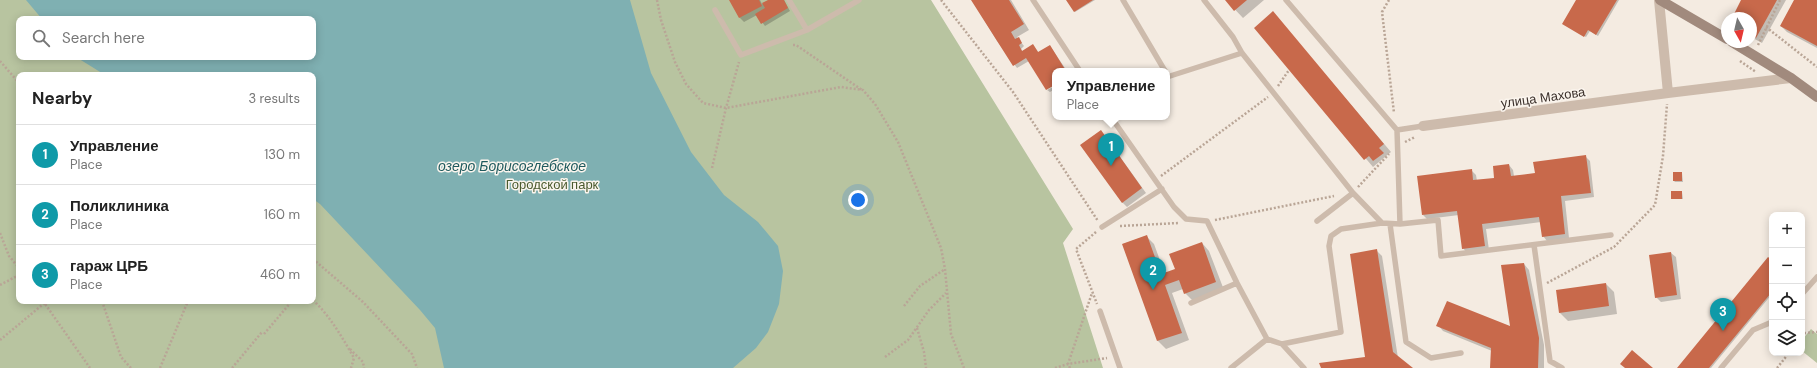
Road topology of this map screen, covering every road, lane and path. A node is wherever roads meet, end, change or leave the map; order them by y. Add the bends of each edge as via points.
1 (657, 0) edge
2 (789, 0) edge
3 (859, 0) edge
4 (941, 0) edge
5 (1033, 0) edge
6 (1123, 0) edge
7 (1204, 0) edge
8 (1286, 0) edge
9 (1389, 0) edge
10 (1660, 0) edge
11 (1780, 0) edge
12 (715, 10) dead end
13 (1766, 27) junction
14 (807, 30) junction
15 (1721, 36) edge
16 (791, 45) dead end
17 (1742, 48) edge
18 (1242, 53) junction
19 (1753, 54) junction
20 (741, 55) junction
21 (0, 61) edge
22 (1817, 67) edge
23 (1078, 68) edge
24 (1163, 68) edge
25 (1288, 70) dead end
26 (1170, 73) edge
27 (1791, 78) junction
28 (16, 80) edge
29 (863, 90) junction
30 (1273, 93) junction
31 (1817, 97) edge
32 (1667, 98) junction
33 (1674, 102) dead end
34 (1659, 104) dead end
35 (726, 108) junction
36 (1113, 120) edge
37 (1397, 130) junction
38 (1421, 131) junction
39 (1398, 145) junction
40 (712, 168) dead end
41 (1156, 181) junction
42 (1162, 189) junction
43 (1353, 193) junction
44 (1207, 221) junction
45 (1317, 221) dead end
46 (1185, 222) dead end
47 (1382, 223) junction
48 (1390, 224) junction
49 (1400, 224) junction
50 (1102, 227) junction
51 (0, 233) edge
52 (1611, 235) dead end
53 (1534, 245) junction
54 (316, 262) edge
55 (16, 265) edge
56 (945, 269) junction
57 (16, 277) edge
58 (1817, 277) edge
59 (1237, 283) junction
60 (0, 285) edge
61 (1540, 286) junction
62 (1805, 291) edge
63 (946, 292) junction
64 (1092, 293) junction
65 (316, 303) edge
66 (1191, 303) dead end
67 (42, 304) edge
68 (45, 304) edge
69 (103, 304) edge
70 (187, 304) edge
71 (289, 304) edge
72 (904, 306) dead end
73 (1100, 311) joint
74 (1769, 323) edge
75 (917, 327) junction
76 (1817, 332) edge
77 (1805, 333) edge
78 (0, 340) edge
79 (1267, 340) junction
80 (1282, 344) junction
81 (348, 348) junction
82 (1462, 354) dead end
83 (1116, 356) junction
84 (1787, 356) edge
85 (884, 357) dead end
86 (1068, 364) junction
87 (90, 368) edge
88 (131, 368) edge
89 (160, 368) edge
90 (232, 368) edge
91 (351, 368) edge
92 (364, 368) edge
93 (416, 368) edge
94 (926, 368) edge
95 (964, 368) edge
96 (1055, 368) edge
97 (1070, 368) edge
98 (1120, 368) edge
99 (1231, 368) edge
100 (1304, 368) edge
101 (1562, 368) edge
102 (1721, 368) edge
103 (1777, 368) edge

1 - 35 path via 673,55 686,84 703,103
2 - 14 lane
3 - 14 lane
4 - 50 path via 1013,92
5 - 23 lane
6 - 24 lane
7 - 18 lane via 1233,37
8 - 37 lane
9 - 37 path via 1382,12
10 - 15 main road
10 - 32 street
11 - 13 path
12 - 20 lane
13 - 19 path
13 - 22 path
14 - 20 lane
16 - 29 path via 796,45
17 - 19 main road
18 - 26 lane
18 - 30 lane
19 - 27 main road
20 - 35 path
21 - 28 path
25 - 30 path
27 - 31 main road
27 - 32 street, улица Махова
29 - 35 path via 841,87
29 - 56 path via 875,104 898,142 942,248
30 - 41 path
30 - 43 lane
32 - 33 path
32 - 34 path
32 - 38 street, улица Махова
32 - 61 path via 1663,156 1655,205 1614,246
35 - 40 path
36 - 41 lane
37 - 38 lane
37 - 39 lane
38 - 39 path
39 - 43 path
39 - 49 lane
41 - 42 lane
42 - 44 lane via 1186,219
42 - 50 lane
43 - 44 path
43 - 45 lane
43 - 47 lane
44 - 59 lane
46 - 50 path
47 - 48 lane
47 - 80 lane via 1341,229 1331,236 1329,246 1342,332
48 - 49 lane
48 - 82 lane via 1406,342 1430,358
49 - 53 lane via 1438,220 1441,256
50 - 64 path via 1076,248
51 - 55 path via 8,256
52 - 53 lane
53 - 61 lane
54 - 93 path via 363,302 412,354
56 - 63 path
56 - 72 path via 920,286
57 - 60 path
58 - 62 lane
59 - 66 lane
59 - 79 lane
61 - 101 lane via 1550,361
63 - 75 path
63 - 95 path via 950,334
64 - 73 path
64 - 86 path
65 - 81 path via 325,311
67 - 78 path
68 - 87 path
69 - 88 path via 121,357
70 - 89 path
71 - 90 path
73 - 83 lane
74 - 102 lane via 1753,330
75 - 85 path via 908,340
75 - 94 path
76 - 77 path
79 - 80 lane
79 - 99 lane
80 - 100 lane
81 - 91 path via 354,358
81 - 92 path via 363,362
83 - 86 path
83 - 98 lane
84 - 103 path
86 - 96 path
86 - 97 path

